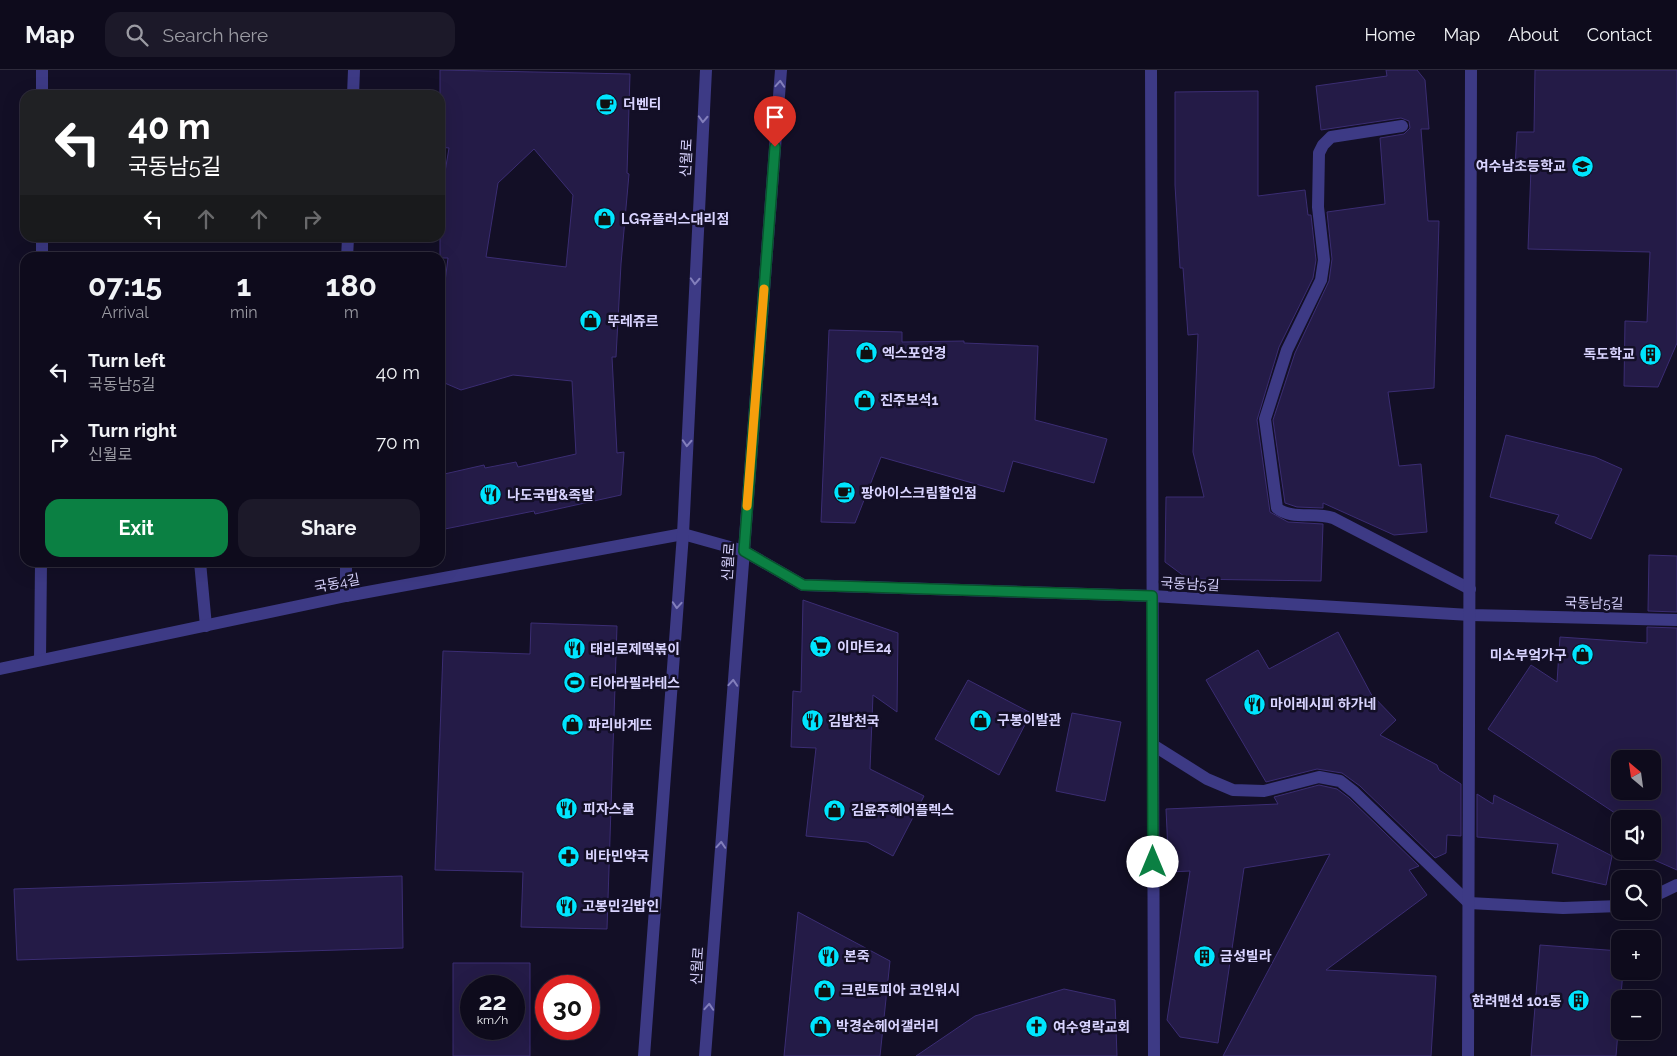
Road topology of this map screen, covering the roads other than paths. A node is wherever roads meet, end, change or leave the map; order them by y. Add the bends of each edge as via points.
1 (42, 70) edge
2 (354, 70) edge
3 (706, 70) edge
4 (781, 70) edge
5 (1151, 70) edge
6 (1471, 70) edge
7 (42, 90) edge
8 (353, 90) edge
9 (1402, 126) dead end
10 (682, 534) junction
11 (744, 551) junction
12 (41, 567) edge
13 (200, 567) edge
14 (346, 567) edge
15 (1470, 589) junction
16 (346, 596) junction
17 (1152, 596) junction
18 (1470, 615) junction
19 (1677, 620) edge
20 (206, 626) junction
21 (40, 660) junction
22 (0, 669) edge
23 (1153, 745) junction
24 (1677, 885) edge
25 (1661, 893) edge
26 (1469, 903) junction
27 (1611, 906) edge
28 (644, 1056) edge
29 (705, 1056) edge
30 (1154, 1056) edge
31 (1468, 1056) edge

1 - 7 street
2 - 8 street
3 -> 10 street, 신월로
11 -> 4 street, 신월로
5 - 17 street
6 - 15 street
9 - 15 street via 1331,137 1323,144 1319,153 1318,207 1324,260 1321,280 1287,350 1264,427 1277,508 1282,514 1325,515
10 - 11 street, 국동남5길
10 - 16 street, 국동4길
10 -> 28 street, 신월로
11 - 17 street, 국동남5길 via 803,585
29 -> 11 street, 신월로
12 - 21 street
13 - 20 street
14 - 16 street
15 - 18 street
16 - 20 street, 국동4길
17 - 18 street, 국동남5길
17 - 23 street
18 - 19 street, 국동남5길
18 - 26 street
20 - 21 street, 국동4길
21 - 22 street, 국동4길
23 - 26 street via 1207,779 1233,790 1264,791 1319,777 1340,781
23 - 30 street
24 - 25 street
26 - 27 street via 1563,908
26 - 31 street

